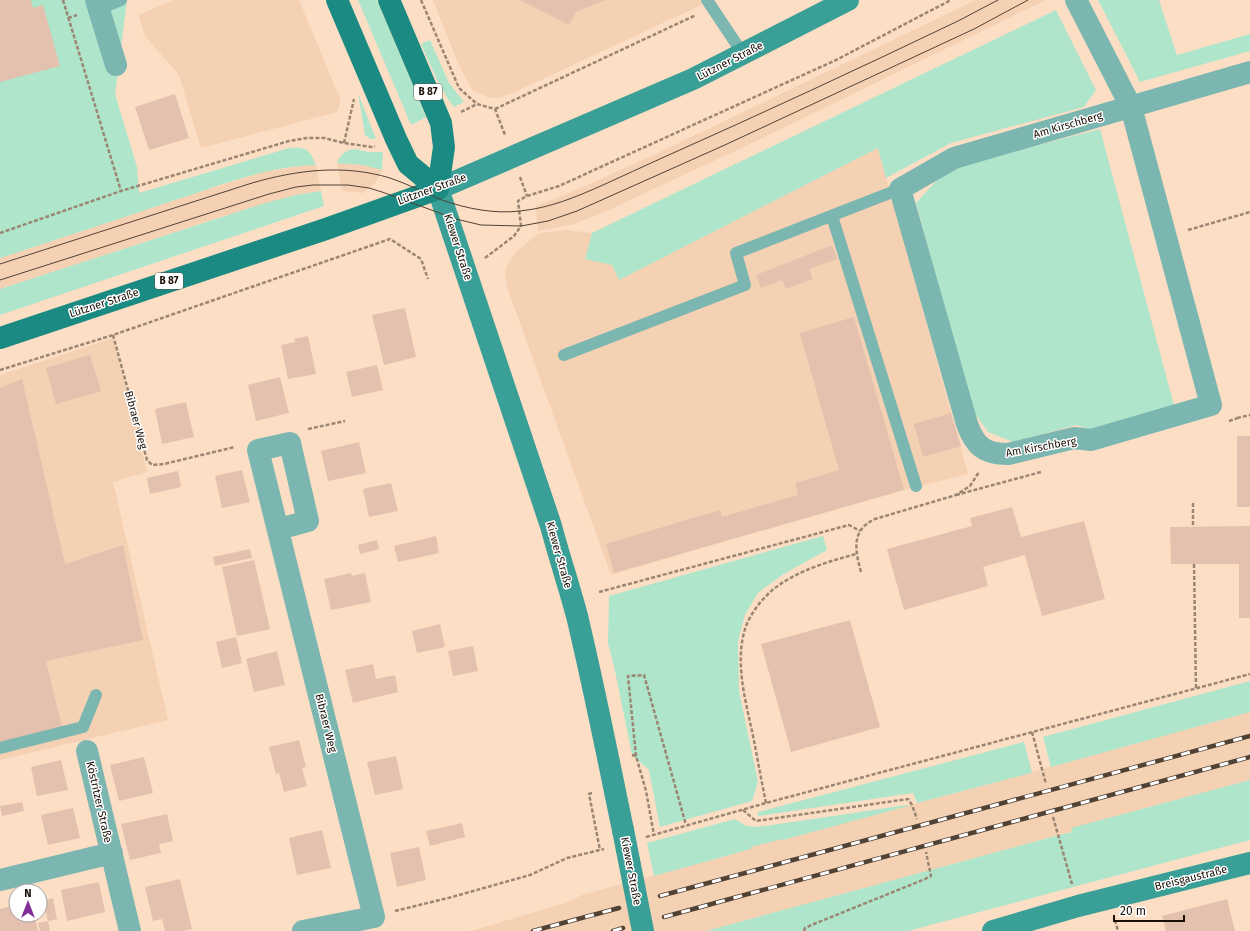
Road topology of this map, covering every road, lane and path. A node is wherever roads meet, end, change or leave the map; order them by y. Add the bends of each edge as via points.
1 (63, 0) edge
2 (121, 0) edge
3 (337, 0) edge
4 (390, 0) edge
5 (421, 0) edge
6 (848, 0) edge
7 (951, 0) edge
8 (1076, 0) edge
9 (710, 4) edge
10 (97, 5) edge
11 (743, 54) junction
12 (116, 65) dead end
13 (1250, 72) edge
14 (477, 104) dead end
15 (1131, 106) junction
16 (495, 109) dead end
17 (344, 144) dead end
18 (438, 189) junction
19 (900, 189) junction
20 (121, 191) junction
21 (1250, 212) edge
22 (832, 216) junction
23 (0, 233) edge
24 (1166, 236) junction
25 (484, 258) dead end
26 (428, 279) dead end
27 (113, 336) junction
28 (0, 338) edge
29 (564, 354) dead end
30 (0, 370) edge
31 (345, 421) dead end
32 (290, 443) junction
33 (258, 450) junction
34 (979, 470) dead end
35 (916, 486) dead end
36 (1193, 503) dead end
37 (1194, 526) dead end
38 (279, 529) junction
39 (860, 531) junction
40 (856, 554) junction
41 (1194, 564) dead end
42 (861, 572) dead end
43 (599, 592) dead end
44 (1250, 674) edge
45 (1196, 689) junction
46 (96, 695) dead end
47 (1032, 732) junction
48 (0, 748) edge
49 (87, 751) dead end
50 (632, 755) dead end
51 (636, 756) junction
52 (1046, 784) dead end
53 (766, 803) junction
54 (591, 805) dead end
55 (743, 810) junction
56 (1053, 817) dead end
57 (917, 819) dead end
58 (686, 825) junction
59 (654, 835) junction
60 (646, 837) dead end
61 (607, 848) dead end
62 (600, 850) junction
63 (926, 852) dead end
64 (112, 853) junction
65 (1250, 863) edge
66 (0, 880) edge
67 (1078, 906) junction
68 (374, 917) junction
69 (130, 931) edge
70 (303, 931) edge
71 (643, 931) edge
72 (804, 931) edge
73 (993, 931) edge

1 - 20 path
2 - 10 lane
3 - 18 main road via 408,164
4 - 18 main road, Kiewer Straße / B 87 via 441,123 444,147
5 - 14 path via 459,88
6 - 11 street, Lützner Straße
7 - 25 path via 829,63 559,186 527,196 518,201 521,226 514,236
8 - 15 street, Am Kirschberg
9 - 11 lane
9 - 16 path
10 - 12 street
11 - 18 street, Lützner Straße via 693,79
13 - 15 street, Am Kirschberg
15 - 19 street, Am Kirschberg via 954,158
15 - 24 street, Am Kirschberg
17 - 20 path via 324,138 289,141
18 - 28 main road, Lützner Straße / B 87
18 - 71 street, Kiewer Straße, bridge via 534,473 567,581 593,688
19 - 22 lane
19 - 24 street, Am Kirschberg via 967,424 977,444 992,453 1008,454 1074,438 1091,440 1212,406
20 - 23 path
21 - 24 path
22 - 29 lane via 736,254 745,285
22 - 35 lane
26 - 27 path via 421,259 390,240
27 - 30 path
27 - 33 path, Bibraer Weg via 147,460 152,464 164,464 245,445
31 - 32 path via 297,432
32 - 33 street
32 - 38 street via 308,521
33 - 38 street, Bibraer Weg
34 - 39 path via 970,486 956,495 875,519
36 - 37 path
38 - 68 street, Bibraer Weg
39 - 40 path via 856,542
39 - 43 path via 849,525
40 - 42 path
40 - 53 path via 800,573 775,588 764,598 744,634 743,684
41 - 45 path
44 - 45 path
45 - 47 path
46 - 48 lane via 82,727
47 - 52 path
47 - 53 path
49 - 64 street, Köstritzer Straße
50 - 51 path
51 - 58 path via 628,676 644,675
51 - 59 path
53 - 55 path
54 - 62 path
55 - 57 path via 756,821 908,799
55 - 58 path
56 - 67 path
58 - 59 path
59 - 60 path
61 - 62 path
62 - 68 path via 566,858 530,875
63 - 72 path via 931,876 814,924
64 - 66 street, Köstritzer Straße
64 - 69 street, Köstritzer Straße
65 - 67 street, Breisgaustraße
67 - 73 street, Breisgaustraße
68 - 70 street

